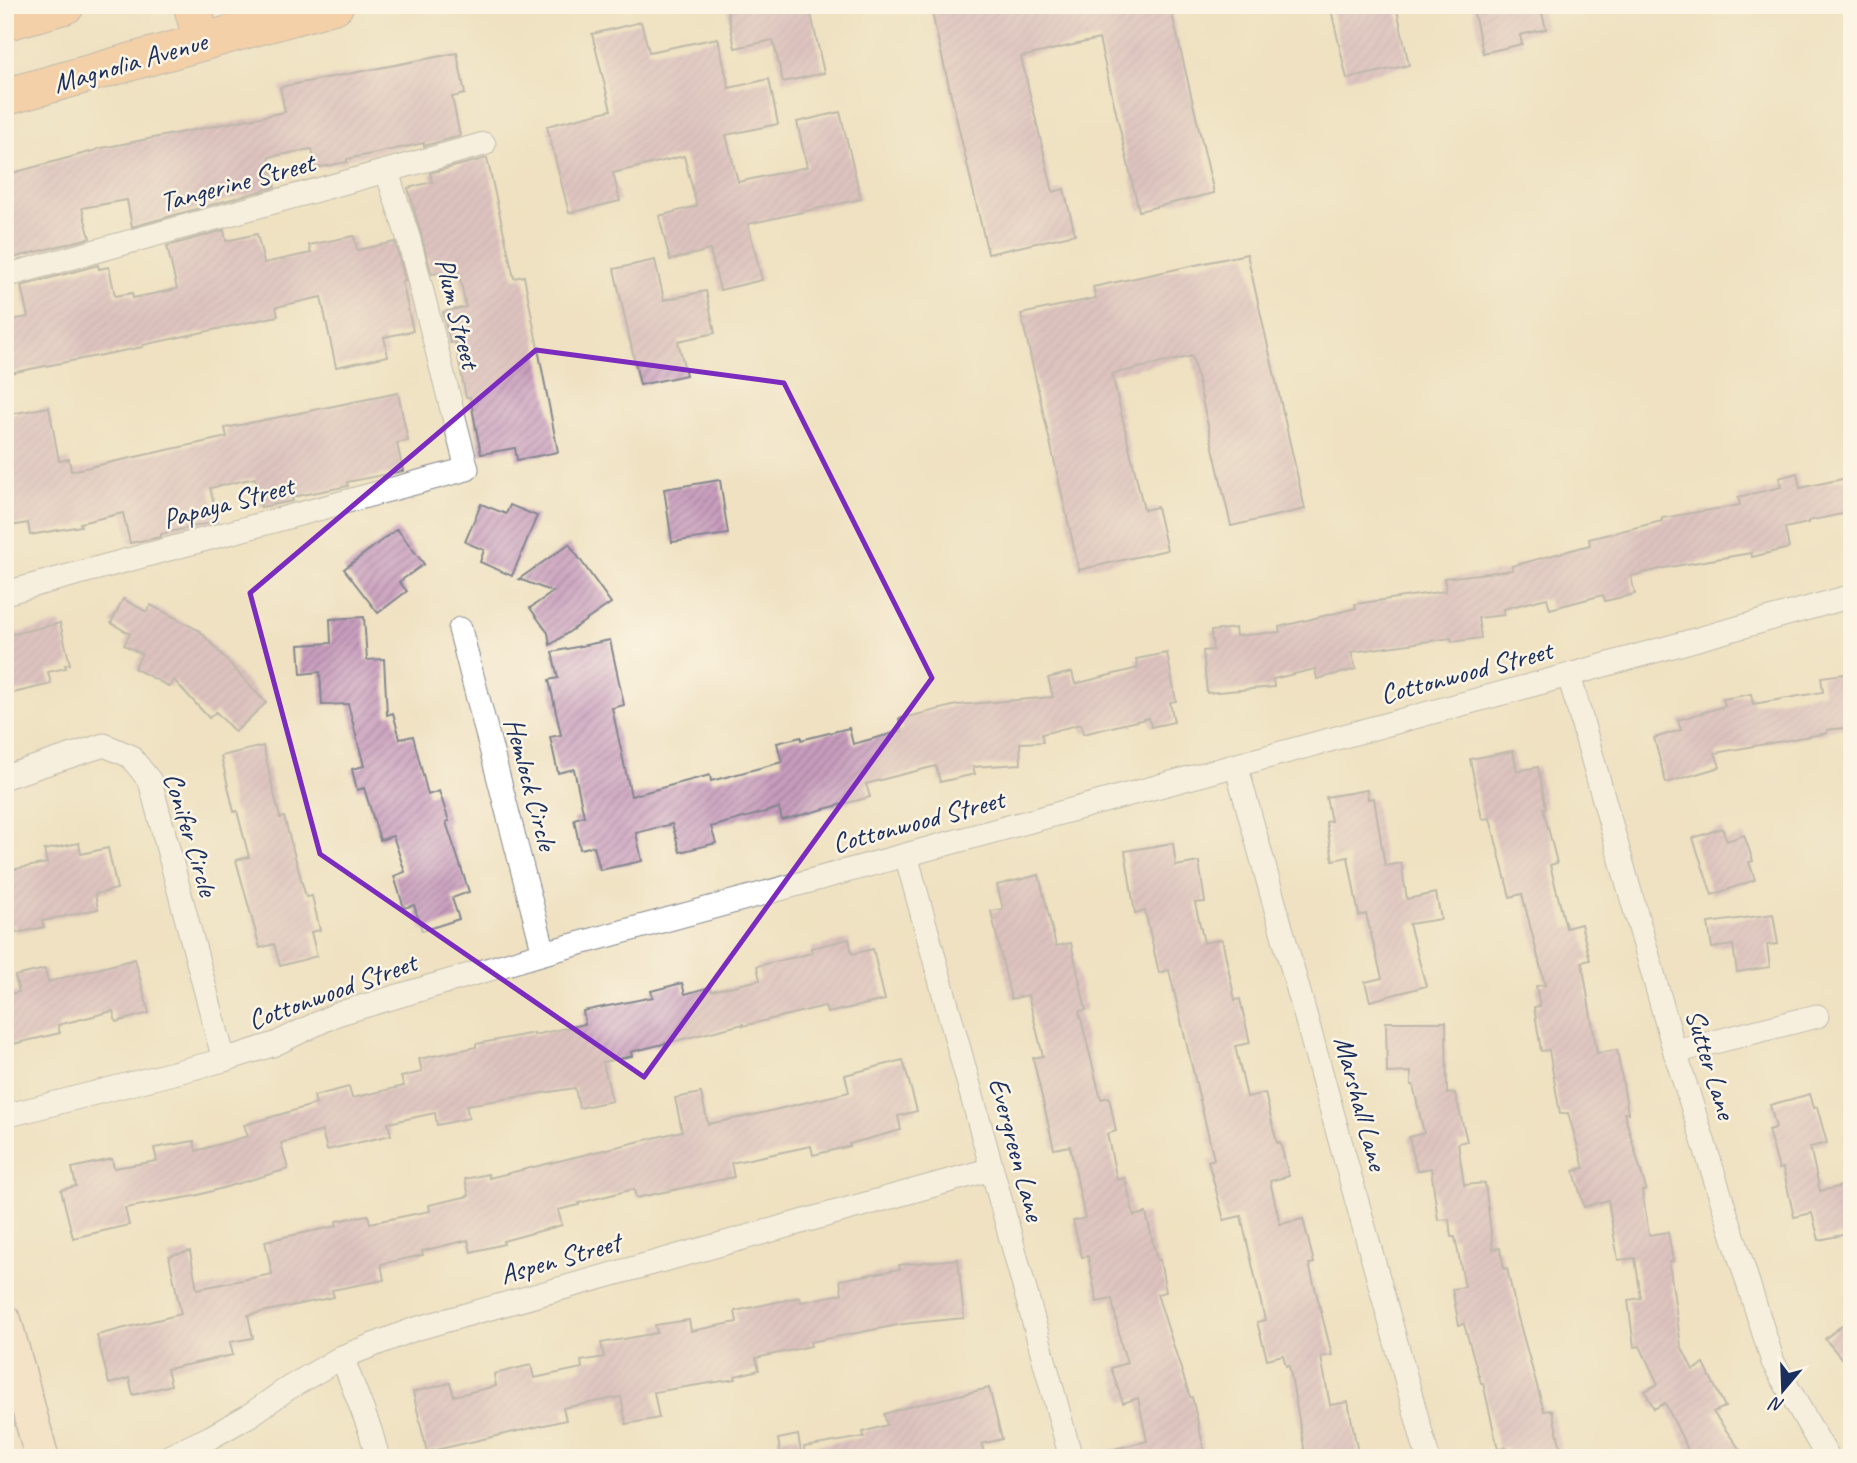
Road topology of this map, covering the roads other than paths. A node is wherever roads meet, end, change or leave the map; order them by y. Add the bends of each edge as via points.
1 (66, 5) edge
2 (192, 5) edge
3 (335, 5) edge
4 (5, 22) edge
5 (202, 42) junction
6 (5, 97) edge
7 (484, 144) dead end
8 (387, 172) junction
9 (5, 276) edge
10 (467, 469) joint
11 (5, 593) edge
12 (1852, 596) edge
13 (460, 629) dead end
14 (1569, 675) junction
15 (1236, 765) junction
16 (5, 777) edge
17 (906, 855) junction
18 (544, 953) junction
19 (1817, 1016) dead end
20 (1675, 1052) junction
21 (224, 1060) junction
22 (5, 1116) edge
23 (992, 1169) junction
24 (5, 1322) edge
25 (342, 1357) junction
26 (42, 1458) edge
27 (166, 1458) edge
28 (378, 1458) edge
29 (1071, 1458) edge
30 (1428, 1458) edge
31 (1828, 1458) edge

1 - 4 main road
2 - 5 main road
3 - 5 main road, Magnolia Avenue
5 - 6 main road, Magnolia Avenue
7 - 8 street, Tangerine Street
8 - 9 street, Tangerine Street
8 - 10 street, Plum Street via 409,240
10 - 11 street, Papaya Street
12 - 14 street, Cottonwood Street
13 - 18 street, Hemlock Circle
14 - 15 street, Cottonwood Street
14 - 20 street, Sutter Lane
15 - 17 street, Cottonwood Street
15 - 30 street, Marshall Lane
16 - 21 street, Conifer Circle via 104,746 130,756 150,781
17 - 18 street, Cottonwood Street
17 - 23 street, Evergreen Lane
18 - 21 street, Cottonwood Street via 337,1014 275,1044
19 - 20 street
20 - 31 street, Sutter Lane via 1773,1362
21 - 22 street, Cottonwood Street
23 - 25 street, Aspen Street via 415,1329
23 - 29 street, Evergreen Lane
24 - 26 main road
25 - 27 street, Aspen Street via 212,1437
25 - 28 street

